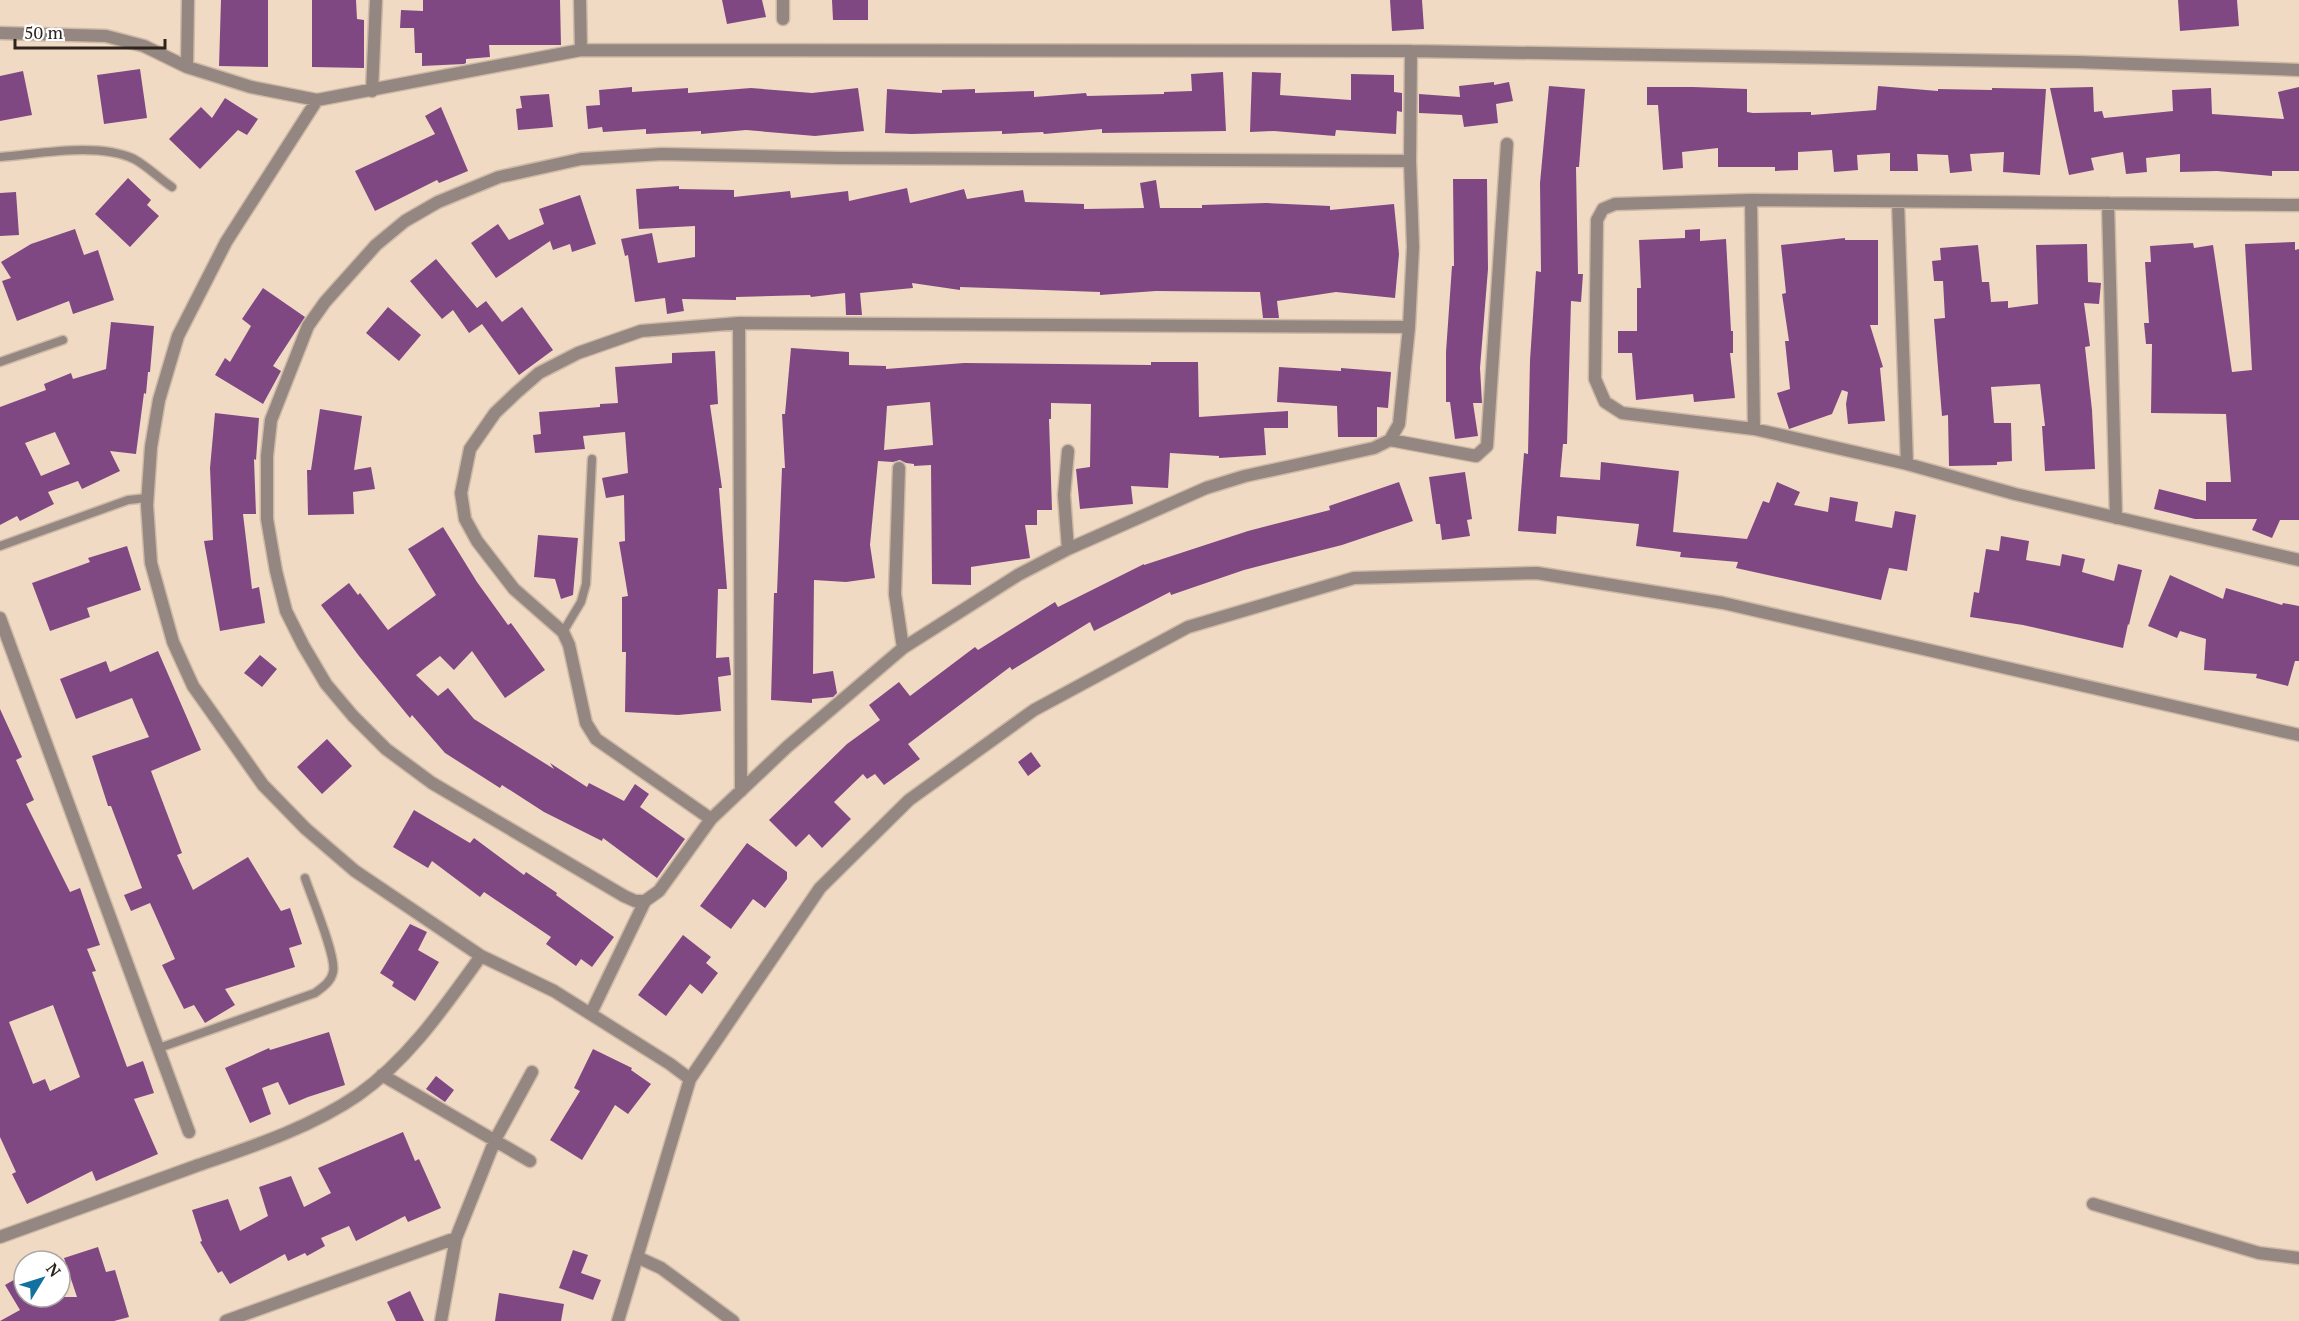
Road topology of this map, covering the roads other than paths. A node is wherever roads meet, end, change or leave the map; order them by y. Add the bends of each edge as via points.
1 (188, 0) edge
2 (376, 0) edge
3 (580, 0) edge
4 (783, 0) edge
5 (783, 19) dead end
6 (0, 33) edge
7 (580, 50) junction
8 (1412, 51) junction
9 (187, 67) junction
10 (2299, 70) edge
11 (372, 91) junction
12 (317, 100) junction
13 (1507, 144) dead end
14 (0, 157) edge
15 (1410, 161) junction
16 (171, 187) dead end
17 (1751, 200) junction
18 (1898, 202) junction
19 (2108, 203) junction
20 (2299, 205) edge
21 (739, 323) junction
22 (1409, 327) junction
23 (63, 340) dead end
24 (0, 362) edge
25 (1754, 429) junction
26 (1390, 440) junction
27 (1068, 452) dead end
28 (592, 459) dead end
29 (1907, 464) junction
30 (899, 468) dead end
31 (147, 498) junction
32 (2116, 518) junction
33 (0, 546) edge
34 (1068, 549) junction
35 (2299, 561) edge
36 (0, 618) edge
37 (563, 632) junction
38 (903, 648) junction
39 (2299, 735) edge
40 (741, 791) junction
41 (711, 819) junction
42 (305, 878) dead end
43 (645, 901) junction
44 (481, 956) junction
45 (591, 1013) junction
46 (159, 1048) junction
47 (532, 1072) dead end
48 (382, 1075) junction
49 (690, 1079) junction
50 (189, 1132) dead end
51 (495, 1140) junction
52 (530, 1161) dead end
53 (2093, 1204) dead end
54 (0, 1237) edge
55 (456, 1238) junction
56 (638, 1257) junction
57 (2299, 1258) edge
58 (226, 1321) edge
59 (441, 1321) edge
60 (618, 1321) edge
61 (733, 1321) edge

1 - 9 street
2 - 11 street
3 - 7 street
4 - 5 street
6 - 9 street via 106,36 144,46
7 - 8 street
7 - 11 street
8 - 10 street via 2066,62
8 - 15 street
9 - 12 street via 251,87
11 - 12 street
12 - 31 street via 226,242 178,336 159,400
13 - 26 street via 1487,446 1476,456
14 - 16 lane via 87,150 108,153 134,159
15 - 22 street via 1413,247
15 - 43 street via 663,154 581,159 499,177 438,202 405,221 376,245 308,326 271,420 267,519 286,611 326,684 386,749 432,783 520,836 624,896
17 - 18 street
17 - 25 street
17 - 25 street via 1615,204 1603,209 1597,220 1594,379 1605,402 1622,413
18 - 19 street
18 - 29 street
19 - 20 street
19 - 32 street
21 - 22 street
21 - 37 street via 641,331 578,353 540,373 516,393 495,412 470,449 460,493 465,519 514,589
21 - 40 street
22 - 26 street via 1399,424
23 - 24 lane
25 - 29 street
26 - 34 street via 1374,448 1206,488
27 - 34 street via 1064,495
28 - 37 lane via 586,584 581,602
29 - 32 street
30 - 38 street via 895,594
31 - 33 lane via 128,500
31 - 44 street via 151,563 173,642 193,686 222,729 263,785 306,829 346,864
32 - 35 street
34 - 38 street via 1018,575
36 - 46 street
37 - 41 street via 586,723 596,739
38 - 40 street
39 - 49 street via 1723,603 1537,573 1354,578 1188,627 1034,710 909,800 820,888
40 - 41 street
41 - 43 street via 659,891
42 - 46 lane via 331,955 333,971 326,985 315,993
43 - 45 street
44 - 45 street
44 - 48 street via 438,1016
45 - 49 street
46 - 50 street
47 - 51 street
48 - 51 street
48 - 54 street via 331,1112 273,1138
49 - 56 street
51 - 52 street
51 - 55 street
53 - 57 street via 2259,1252
55 - 58 street
55 - 59 street
56 - 60 street
56 - 61 street via 661,1268

